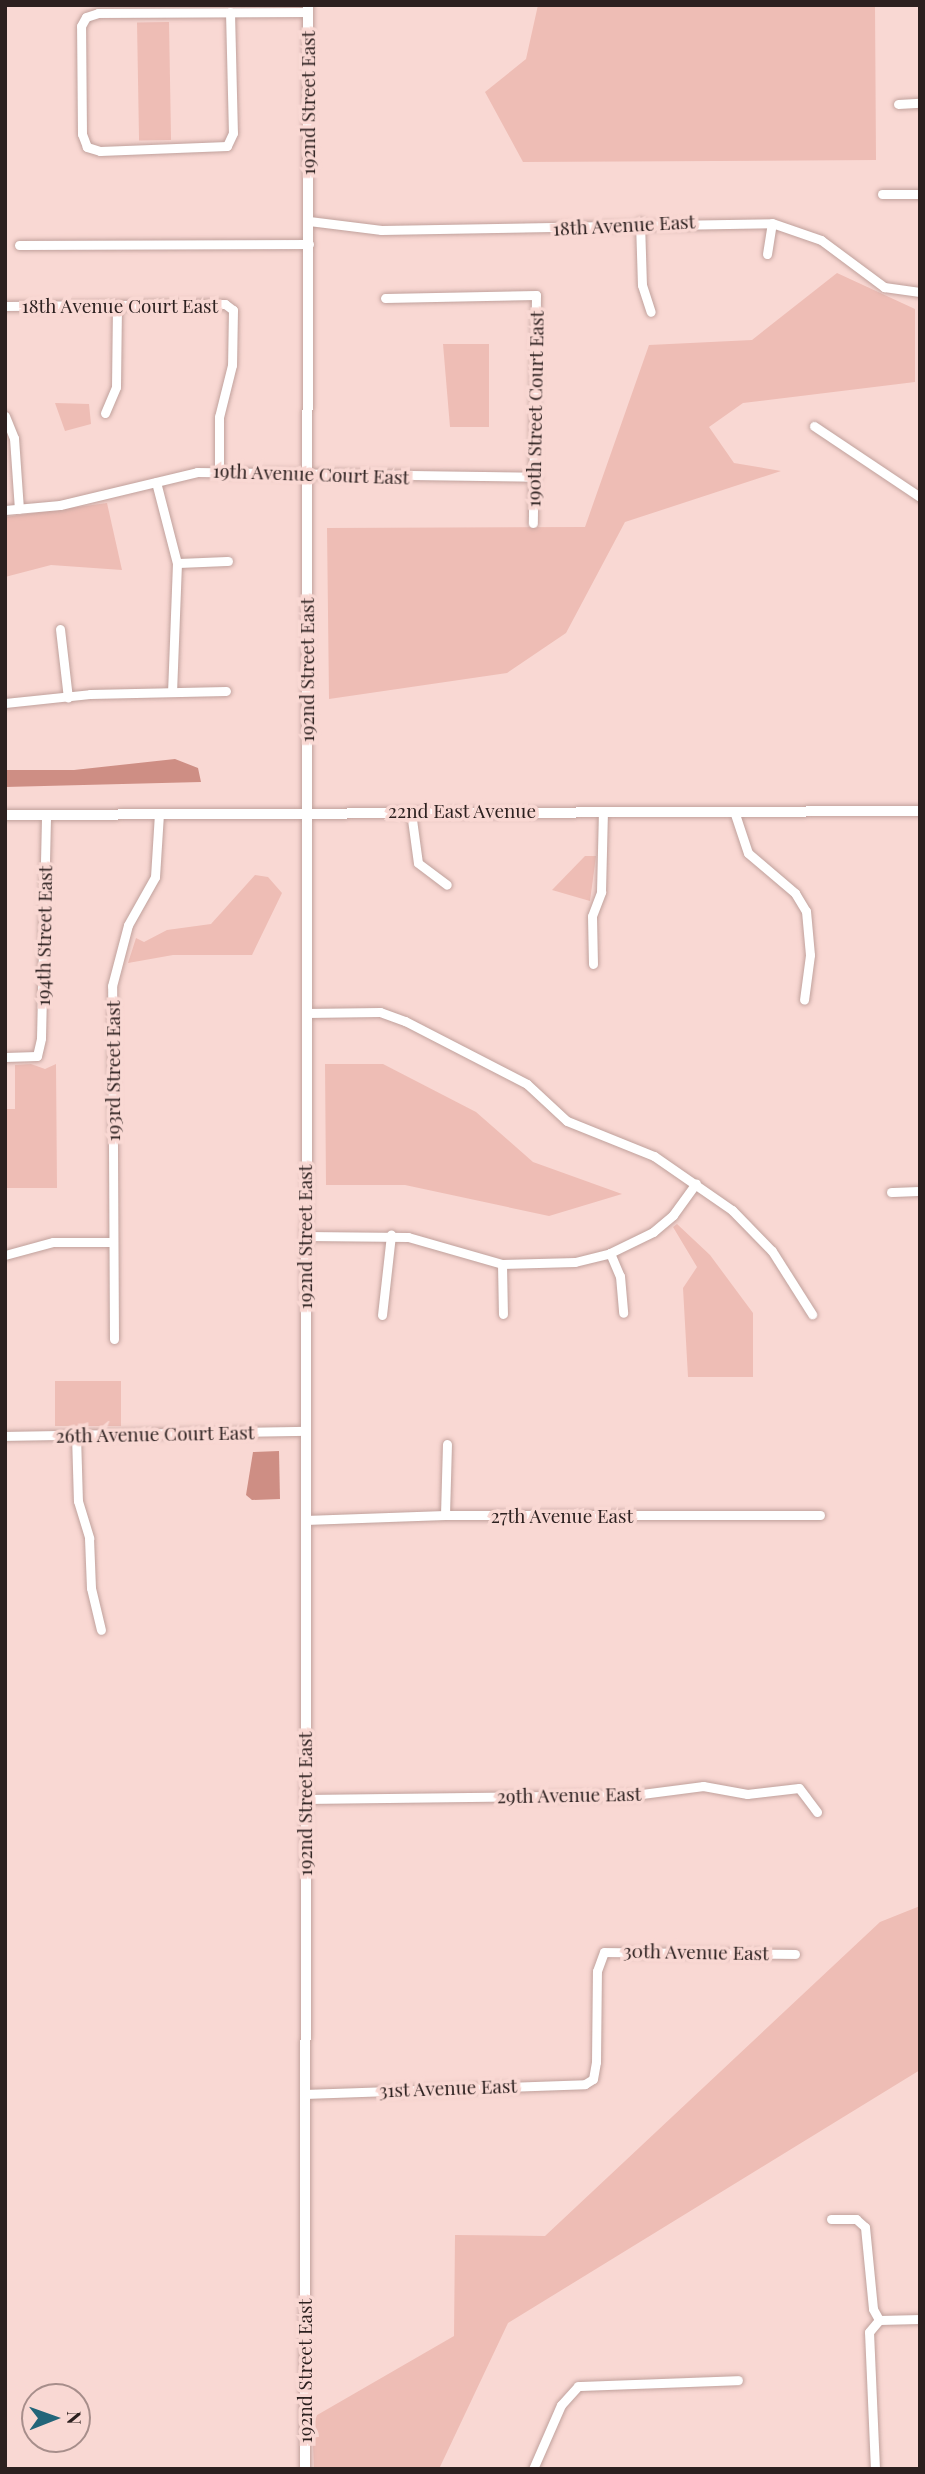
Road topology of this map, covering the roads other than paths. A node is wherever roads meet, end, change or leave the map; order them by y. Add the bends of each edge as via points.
1 (150, 9) edge
2 (308, 9) edge
3 (230, 12) junction
4 (920, 103) edge
5 (898, 104) dead end
6 (882, 194) dead end
7 (920, 194) edge
8 (309, 221) junction
9 (640, 222) junction
10 (772, 223) junction
11 (309, 244) junction
12 (19, 245) dead end
13 (767, 254) dead end
14 (920, 292) edge
15 (385, 298) dead end
16 (117, 305) junction
17 (5, 306) edge
18 (651, 312) dead end
19 (105, 414) dead end
20 (5, 416) edge
21 (814, 426) dead end
22 (219, 471) junction
23 (308, 477) junction
24 (536, 477) junction
25 (156, 482) junction
26 (920, 497) edge
27 (19, 509) junction
28 (5, 510) edge
29 (533, 523) dead end
30 (228, 561) dead end
31 (177, 563) junction
32 (60, 629) dead end
33 (226, 691) dead end
34 (172, 692) junction
35 (68, 698) junction
36 (5, 703) edge
37 (306, 810) junction
38 (603, 811) junction
39 (734, 811) junction
40 (920, 811) edge
41 (411, 812) junction
42 (159, 813) junction
43 (5, 815) edge
44 (46, 815) junction
45 (447, 885) dead end
46 (593, 964) dead end
47 (804, 1000) dead end
48 (306, 1013) junction
49 (5, 1057) edge
50 (696, 1184) junction
51 (920, 1191) edge
52 (891, 1192) dead end
53 (305, 1236) junction
54 (391, 1236) junction
55 (113, 1242) junction
56 (610, 1253) junction
57 (5, 1255) edge
58 (502, 1264) junction
59 (623, 1313) dead end
60 (503, 1314) dead end
61 (812, 1314) dead end
62 (382, 1315) dead end
63 (114, 1339) dead end
64 (305, 1432) junction
65 (76, 1435) junction
66 (5, 1436) edge
67 (447, 1444) dead end
68 (445, 1515) junction
69 (820, 1515) dead end
70 (305, 1520) junction
71 (101, 1630) dead end
72 (305, 1799) junction
73 (817, 1812) dead end
74 (795, 1954) dead end
75 (590, 2082) joint
76 (304, 2094) junction
77 (831, 2219) dead end
78 (920, 2319) edge
79 (879, 2320) junction
80 (738, 2380) dead end
81 (305, 2469) edge
82 (533, 2469) edge
83 (875, 2469) edge

1 - 3 street
1 - 3 street via 86,17 81,26 82,134 87,147 100,151 227,146 233,133
2 - 3 street
2 - 8 street, 192nd Street East
4 - 5 street
6 - 7 street
8 - 9 street, 18th Avenue East via 381,230
8 - 11 street, 192nd Street East
9 - 10 street, 18th Avenue East
9 - 18 street via 642,285
10 - 13 street
10 - 14 street, 18th Avenue East via 821,240 884,286
11 - 12 street
11 - 23 street, 192nd Street East
15 - 24 street, 190th Street Court East via 536,295
16 - 17 street, 18th Avenue Court East
16 - 19 street via 116,387
16 - 22 street, 18th Avenue Court East via 225,303 233,310 232,365 219,417
20 - 27 street via 16,450
21 - 26 street
22 - 23 street, 19th Avenue Court East
22 - 25 street, 19th Avenue Court East
23 - 24 street, 19th Avenue Court East
23 - 37 street, 192nd Street East
24 - 29 street, 190th Street Court East
25 - 27 street, 19th Avenue Court East via 60,505
25 - 31 street
27 - 28 street, 19th Avenue Court East
30 - 31 street
31 - 34 street
32 - 35 street
33 - 34 street
34 - 35 street
35 - 36 street
37 - 41 street, 22nd East Avenue
37 - 42 street, 22nd East Avenue
37 - 48 street, 192nd Street East
38 - 39 street, 22nd East Avenue
38 - 41 street, 22nd East Avenue
38 - 46 street via 601,892 591,930
39 - 40 street, 22nd East Avenue
39 - 47 street via 748,853 795,893 806,911 810,955
41 - 45 street via 418,863
42 - 44 street, 22nd East Avenue
42 - 55 street, 193rd Street East via 155,877 128,925 112,986
43 - 44 street, 22nd East Avenue
44 - 49 street, 194th Street East via 44,1021 37,1056
48 - 50 street via 380,1012 405,1021 527,1084 567,1121 654,1156
48 - 53 street, 192nd Street East
50 - 56 street via 673,1215
50 - 61 street via 732,1210 772,1251
51 - 52 street
53 - 54 street
53 - 64 street, 192nd Street East
54 - 58 street
54 - 62 street
55 - 57 street via 53,1242
55 - 63 street, 193rd Street East
56 - 58 street via 546,1265
56 - 59 street via 620,1276
58 - 60 street
64 - 65 street, 26th Avenue Court East
64 - 70 street, 192nd Street East
65 - 66 street, 26th Avenue Court East
65 - 71 street via 78,1501 89,1538 91,1588
67 - 68 street
68 - 69 street, 27th Avenue East
68 - 70 street, 27th Avenue East
70 - 72 street, 192nd Street East
72 - 73 street, 29th Avenue East via 634,1795 702,1786 747,1794 799,1788
72 - 76 street, 192nd Street East
74 - 75 street, 30th Avenue East via 604,1952 597,1971 597,2053
75 - 76 street, 31st Avenue East
76 - 81 street, 192nd Street East
77 - 79 street via 856,2219 865,2227 873,2309
78 - 79 street
79 - 83 street via 869,2332
80 - 82 street via 578,2386 561,2404

